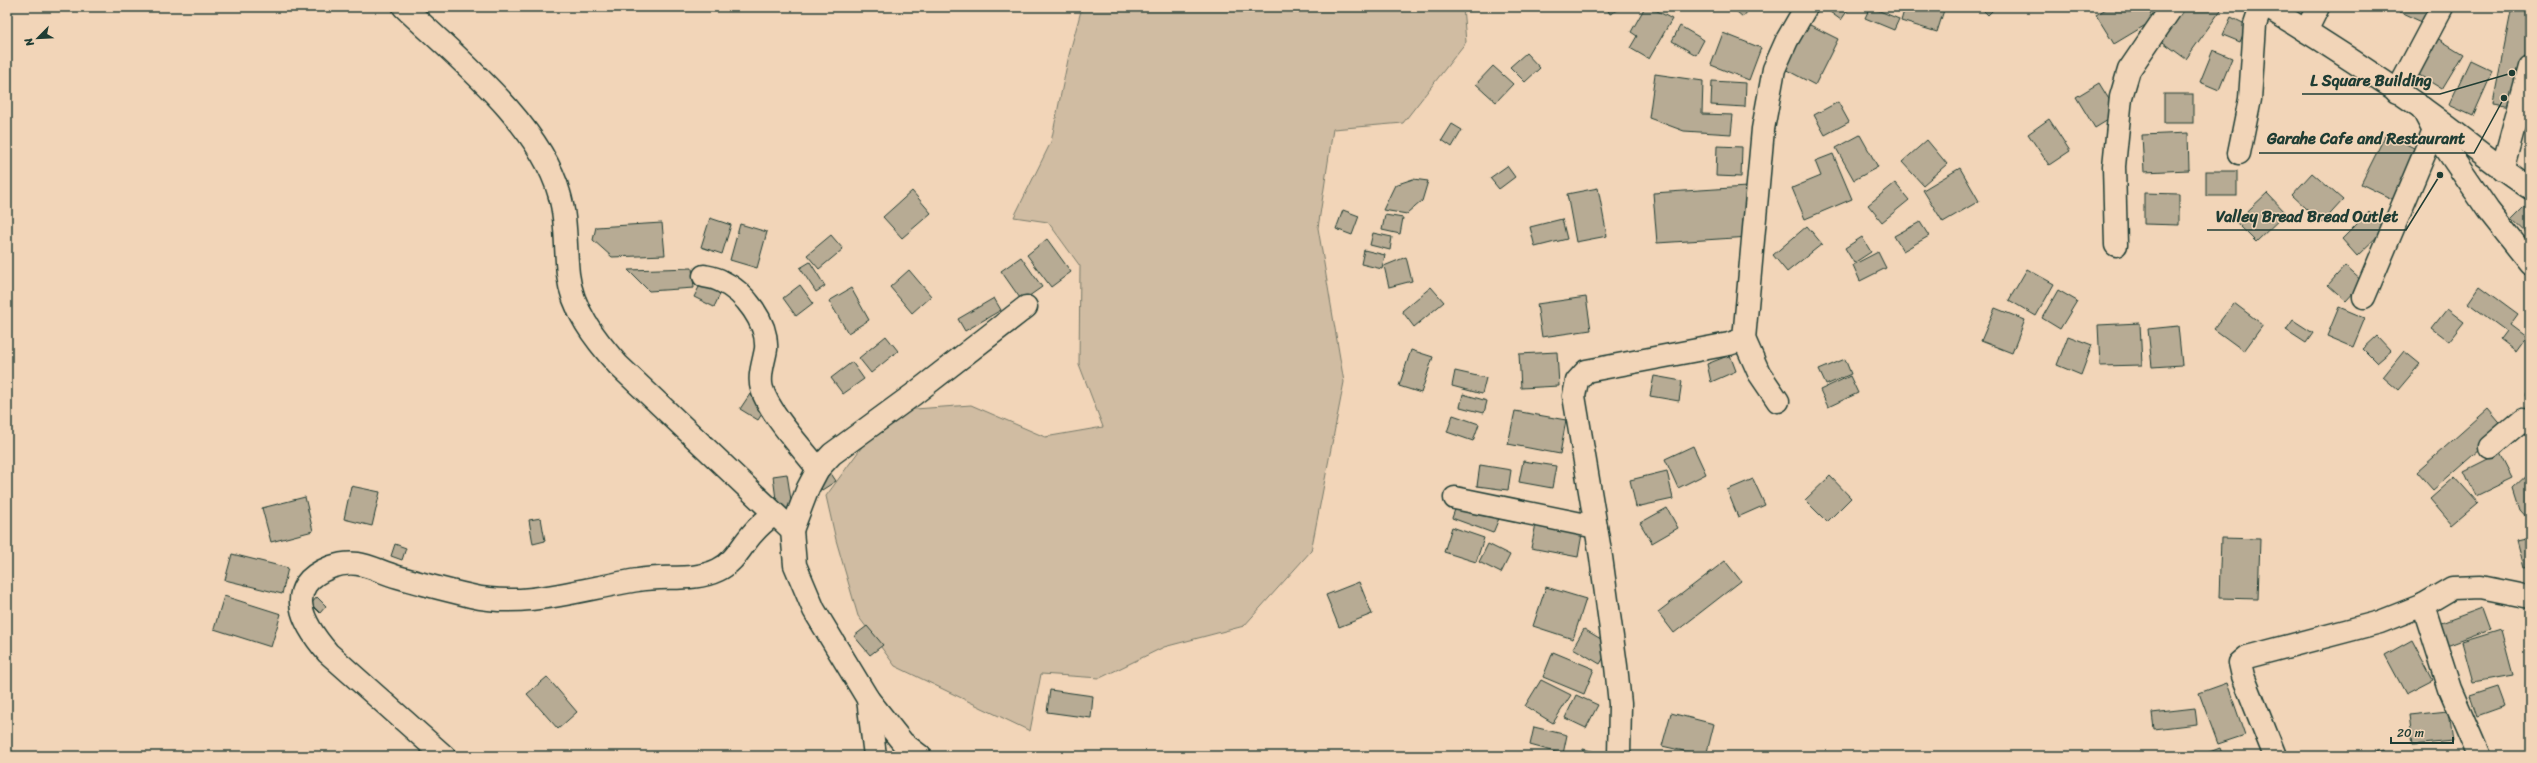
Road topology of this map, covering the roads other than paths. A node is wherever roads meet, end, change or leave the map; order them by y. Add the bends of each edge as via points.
1 (404, 7) edge
2 (1806, 7) edge
3 (2172, 7) edge
4 (2261, 7) edge
5 (2267, 7) edge
6 (2318, 7) edge
7 (2442, 7) edge
8 (2306, 31) junction
9 (2530, 67) edge
10 (2398, 92) junction
11 (2422, 108) junction
12 (2434, 131) junction
13 (2239, 152) dead end
14 (2502, 170) junction
15 (2530, 188) edge
16 (2116, 245) dead end
17 (2530, 263) edge
18 (704, 276) dead end
19 (2364, 297) dead end
20 (1026, 307) dead end
21 (1744, 339) junction
22 (1778, 401) dead end
23 (2530, 423) edge
24 (2490, 447) dead end
25 (818, 469) junction
26 (1455, 498) dead end
27 (773, 515) junction
28 (1596, 527) junction
29 (792, 530) junction
30 (2530, 597) edge
31 (2422, 605) junction
32 (868, 699) junction
33 (444, 756) edge
34 (875, 756) edge
35 (920, 756) edge
36 (1619, 756) edge
37 (2275, 756) edge
38 (2479, 756) edge

1 - 27 street via 514,114 542,152 559,193 568,276 577,307 592,335 618,365
2 - 21 street via 1774,69 1763,129
3 - 16 street via 2129,70 2121,97 2114,166
4 - 13 street via 2255,25 2250,99
5 - 8 street
6 - 8 street
7 - 10 street
8 - 10 street
9 - 14 street
10 - 11 street
11 - 12 street
11 - 14 street via 2480,150
12 - 17 street via 2488,210
12 - 19 street
14 - 15 street
18 - 25 street via 721,281 739,292 756,314 762,325 766,348 761,388 771,407
20 - 25 street via 914,394 846,442
21 - 22 street via 1759,373
21 - 28 street via 1586,371 1577,380 1574,396
23 - 24 street via 2523,419
25 - 29 street
26 - 28 street
27 - 29 street
27 - 33 street via 753,533 730,562 718,570 684,578 640,579 512,599 473,596 396,577 375,567 348,563 316,574 306,585 301,603 303,618 312,635 328,653
28 - 36 street via 1620,704
29 - 32 street via 795,565 814,610
30 - 31 street via 2480,587 2452,588
31 - 37 street via 2346,633 2247,657 2240,663
31 - 38 street via 2450,689
32 - 34 street
32 - 35 street via 903,743

